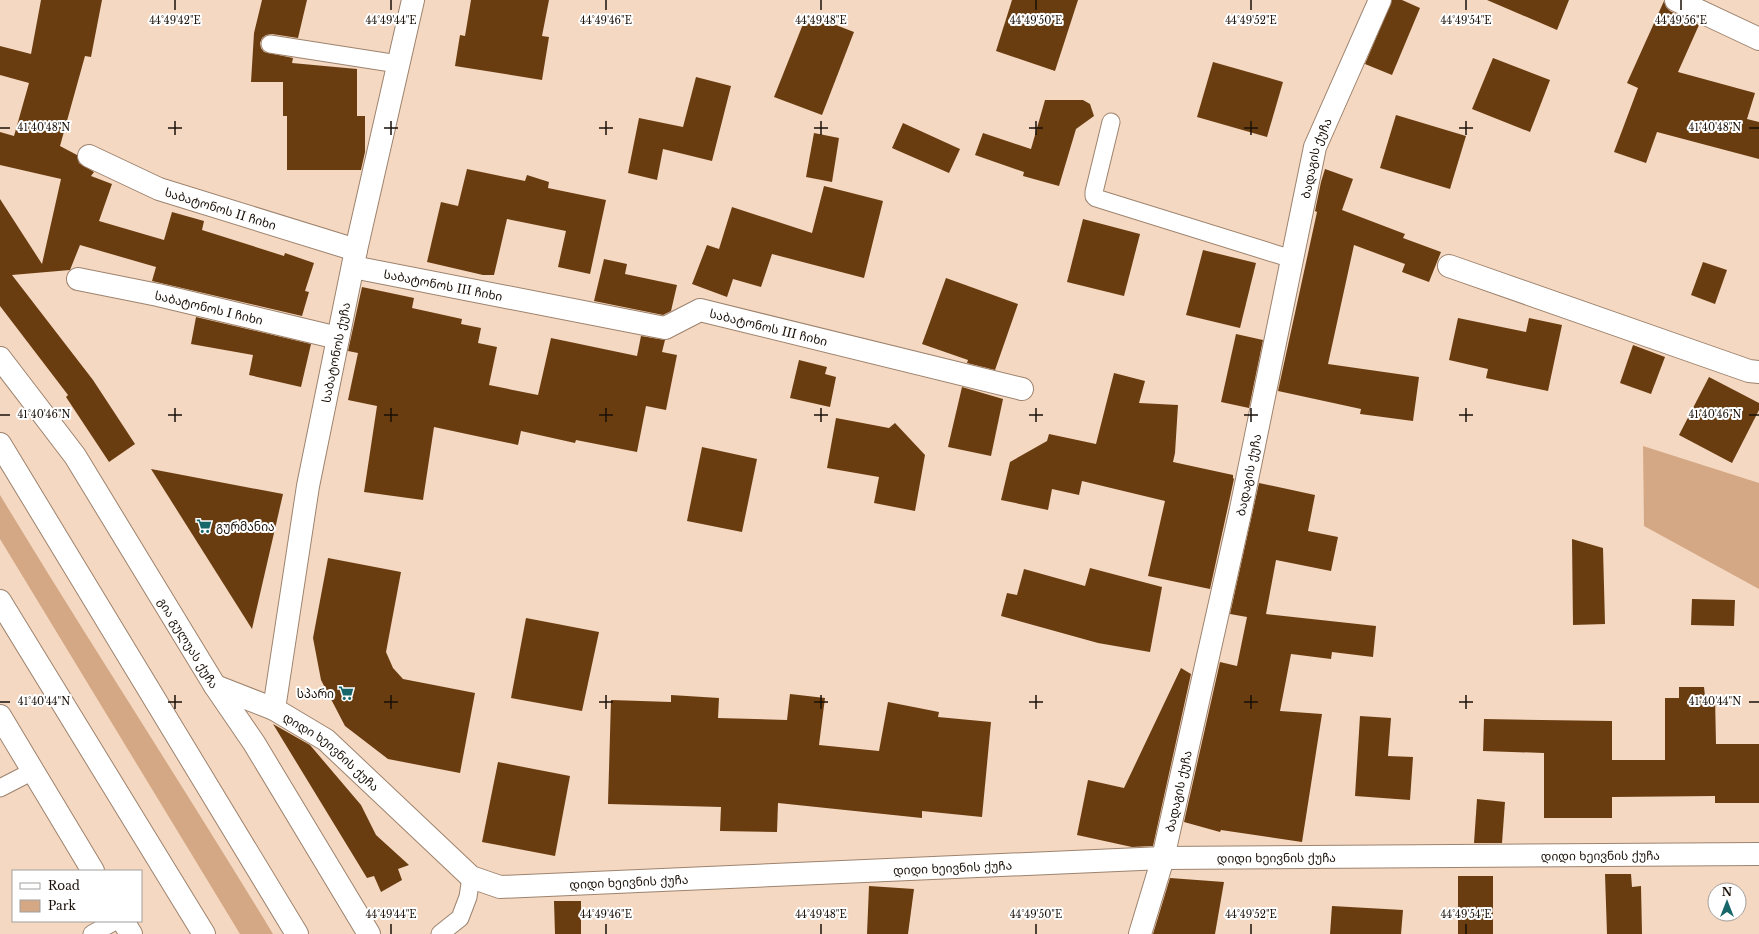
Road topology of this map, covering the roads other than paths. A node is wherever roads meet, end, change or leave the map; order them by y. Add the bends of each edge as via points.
1 (413, 0) edge
2 (1380, 0) edge
3 (1676, 0) edge
4 (1759, 39) edge
5 (270, 44) dead end
6 (398, 64) junction
7 (1111, 122) dead end
8 (89, 156) dead end
9 (354, 258) junction
10 (1292, 259) junction
11 (1449, 266) dead end
12 (78, 279) dead end
13 (338, 338) junction
14 (0, 358) edge
15 (1759, 372) edge
16 (1022, 389) dead end
17 (0, 444) edge
18 (0, 601) edge
19 (215, 686) junction
20 (274, 708) junction
21 (0, 716) edge
22 (33, 771) junction
23 (0, 788) edge
24 (1759, 854) edge
25 (1163, 858) junction
26 (92, 870) edge
27 (471, 877) junction
28 (113, 922) edge
29 (124, 922) edge
30 (92, 934) edge
31 (131, 934) edge
32 (204, 934) edge
33 (297, 934) edge
34 (369, 934) edge
35 (440, 934) edge
36 (1140, 934) edge

1 - 6 main road, საბატონოს ქუჩა
2 - 10 main road, ბადაგის ქუჩა via 1315,146
3 - 4 main road
5 - 6 lane
6 - 9 main road, საბატონოს ქუჩა
7 - 10 lane via 1094,192 1096,198
8 - 9 main road, საბატონოს II ჩიხი via 160,189
9 - 13 main road, საბატონოს ქუჩა
9 - 16 main road, საბატონოს III ჩიხი via 665,328 700,310
10 - 25 main road, ბადაგის ქუჩა via 1242,509
11 - 15 main road via 1749,371
12 - 13 main road, საბატონოს I ჩიხი via 158,295
13 - 20 main road, საბატონოს ქუჩა via 308,486
14 - 19 main road, გია გულუას ქუჩა via 75,456
17 - 33 main road
18 - 32 main road
19 - 20 main road, დიდი ხეივნის ქუჩა
19 - 34 main road, გია გულუას ქუჩა via 254,743
20 - 27 main road, დიდი ხეივნის ქუჩა via 326,740
21 - 22 main road
22 - 23 lane
22 - 26 main road
24 - 25 main road, დიდი ხეივნის ქუჩა
25 - 27 main road, დიდი ხეივნის ქუჩა via 500,887
25 - 36 main road, ბადაგის ქუჩა
27 - 35 lane via 468,897 460,918
28 - 30 lane
29 - 31 main road

